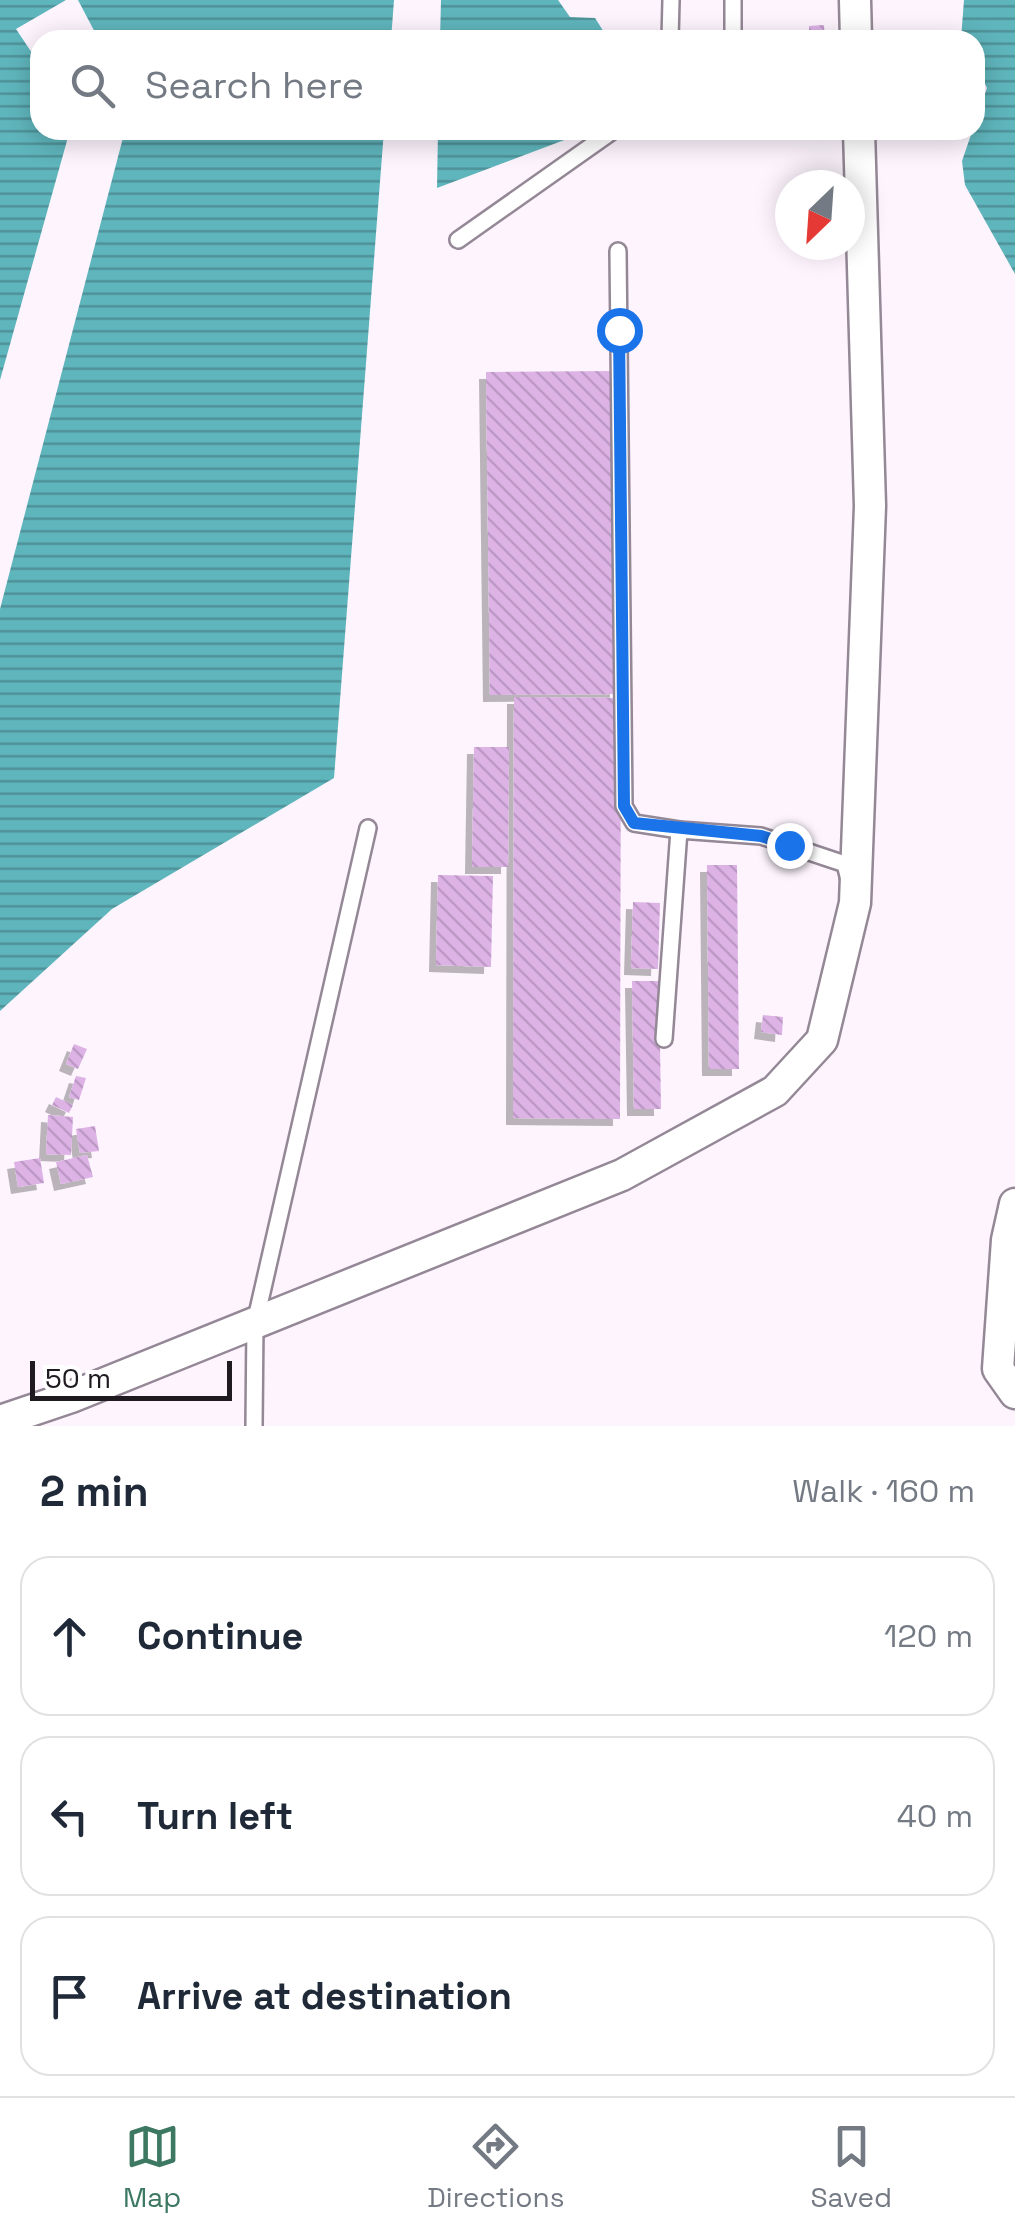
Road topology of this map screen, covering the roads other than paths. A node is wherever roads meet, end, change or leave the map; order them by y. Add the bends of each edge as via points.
1 (670, 0) edge
2 (734, 0) edge
3 (855, 0) edge
4 (670, 30) edge
5 (732, 30) edge
6 (856, 30) edge
7 (600, 140) edge
8 (859, 140) edge
9 (458, 240) dead end
10 (618, 251) dead end
11 (368, 828) dead end
12 (679, 830) junction
13 (855, 903) junction
14 (664, 1039) dead end
15 (1015, 1204) edge
16 (255, 1323) junction
17 (1015, 1393) edge
18 (0, 1421) edge
19 (254, 1426) edge

1 - 4 lane
2 - 5 lane
3 - 6 street
7 - 9 lane
8 - 13 street via 870,506
10 - 12 lane via 624,806 634,823
11 - 16 lane
12 - 13 lane via 761,836 844,864
12 - 14 lane
13 - 16 street via 822,1040 775,1091 622,1175
15 - 17 street via 998,1369
16 - 18 street
16 - 19 lane

